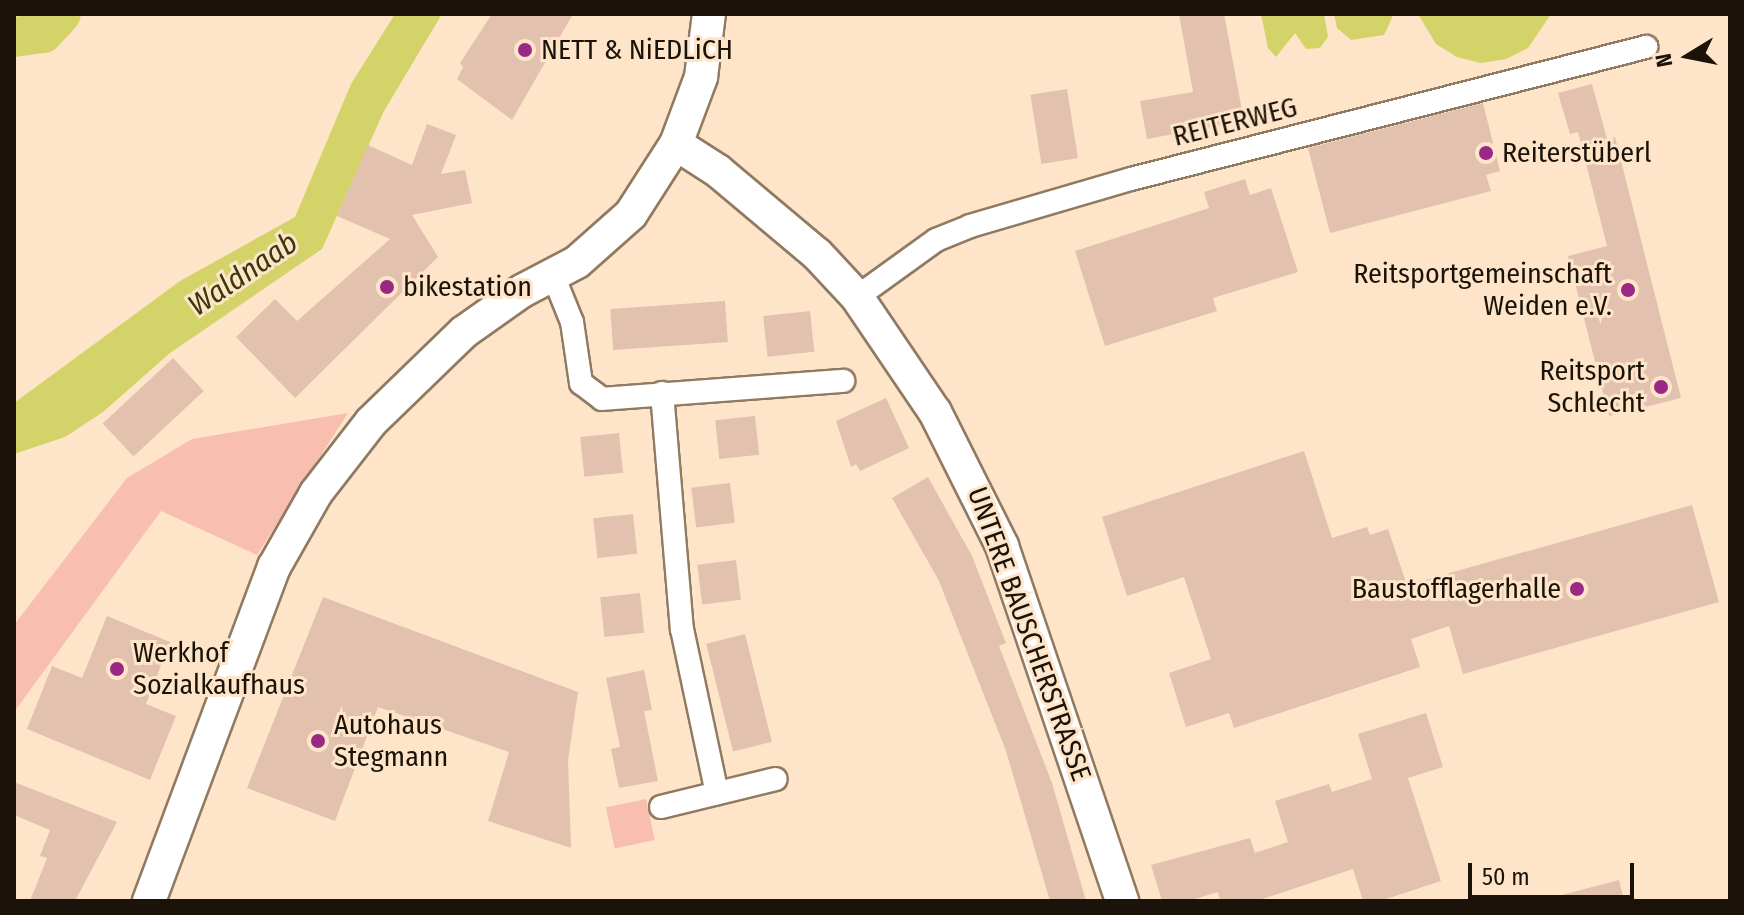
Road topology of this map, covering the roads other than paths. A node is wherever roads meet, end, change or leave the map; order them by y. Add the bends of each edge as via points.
1 (709, 14) edge
2 (1646, 47) dead end
3 (676, 144) junction
4 (553, 275) junction
5 (857, 297) junction
6 (843, 381) dead end
7 (662, 393) junction
8 (776, 779) dead end
9 (717, 793) junction
10 (661, 807) dead end
11 (149, 901) edge
12 (1122, 901) edge

1 - 3 street via 701,77
2 - 5 street, REITERWEG via 1131,179 970,226 936,240
3 - 4 street via 631,214 577,262
3 - 5 street, UNTERE BAUSCHERSTRASSE via 718,171 817,254
4 - 7 street via 565,296 581,383 588,393 602,399
4 - 11 street via 464,332 371,422 316,493 274,567
5 - 12 street, UNTERE BAUSCHERSTRASSE via 935,412 1002,546
6 - 7 street
7 - 9 street via 682,629
8 - 9 street
9 - 10 street

